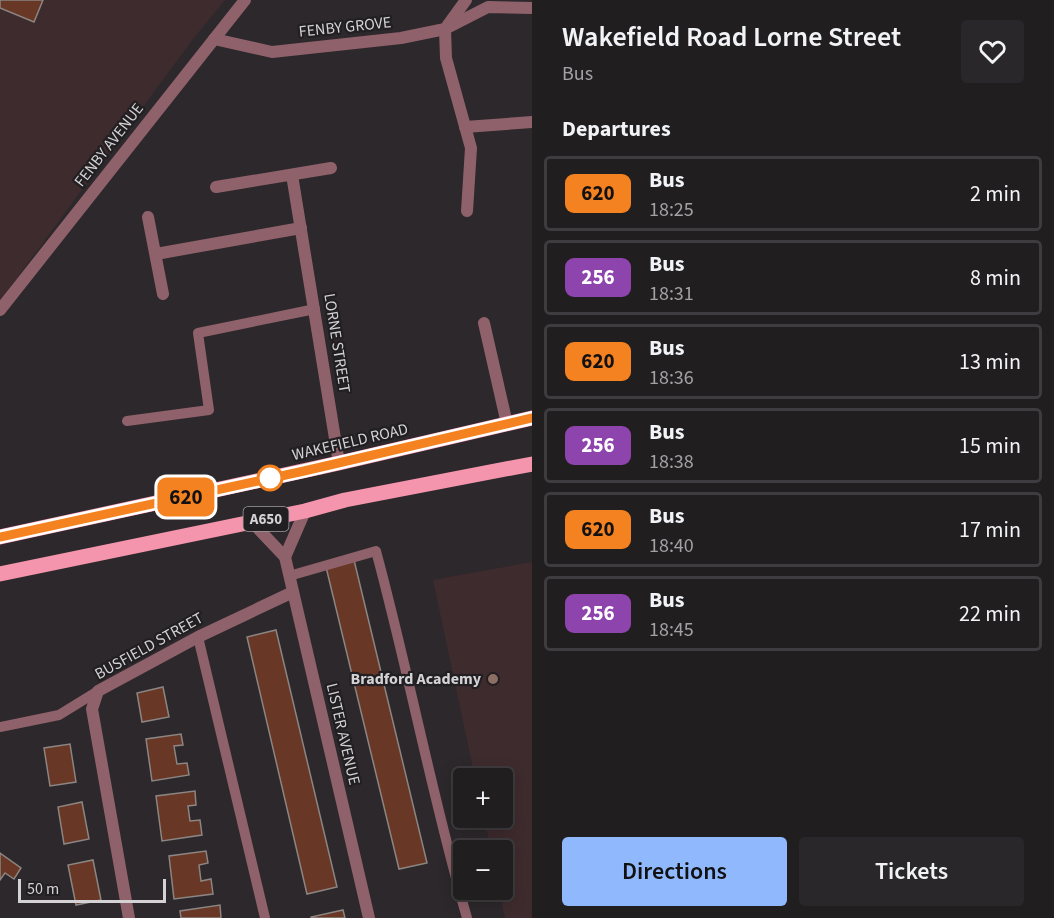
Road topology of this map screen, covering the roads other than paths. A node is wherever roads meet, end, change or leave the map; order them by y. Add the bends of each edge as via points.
1 (245, 0) edge
2 (466, 0) edge
3 (532, 8) edge
4 (445, 29) junction
5 (214, 39) junction
6 (532, 122) edge
7 (465, 127) junction
8 (331, 168) dead end
9 (292, 174) junction
10 (216, 187) dead end
11 (467, 211) dead end
12 (148, 217) dead end
13 (301, 228) junction
14 (156, 254) junction
15 (163, 294) dead end
16 (315, 309) junction
17 (0, 310) edge
18 (484, 323) dead end
19 (532, 418) edge
20 (127, 421) dead end
21 (507, 424) junction
22 (339, 463) junction
23 (532, 464) edge
24 (305, 511) junction
25 (251, 521) junction
26 (0, 537) edge
27 (285, 557) junction
28 (0, 574) edge
29 (289, 576) junction
30 (293, 592) junction
31 (198, 637) junction
32 (98, 691) junction
33 (0, 728) edge
34 (129, 918) edge
35 (265, 918) edge
36 (369, 918) edge
37 (467, 918) edge

1 - 5 street, FENBY AVENUE
2 - 4 street
3 - 4 street, FENBY GROVE via 488,8
4 - 5 street, FENBY GROVE via 272,52
4 - 7 street via 446,58
5 - 17 street, FENBY AVENUE
6 - 7 street
7 - 11 street via 471,148
8 - 9 street
9 - 10 street
9 - 13 street, LORNE STREET
12 - 14 street
13 - 14 street
13 - 16 street, LORNE STREET
14 - 15 street
16 - 20 lane via 198,333 209,410
16 - 22 street, LORNE STREET
18 - 21 street
19 - 21 main road, WAKEFIELD ROAD / A650
21 - 22 main road, WAKEFIELD ROAD / A650
22 - 26 main road, WAKEFIELD ROAD / A650
23 - 24 main road, A650
24 - 25 main road, A650
24 - 27 street
25 - 27 street
25 - 28 main road, A650
27 - 29 street, LISTER AVENUE
29 - 30 street, LISTER AVENUE
29 - 37 lane via 376,551 448,854
30 - 31 street, BUSFIELD STREET
30 - 36 street, LISTER AVENUE
31 - 32 street, BUSFIELD STREET
31 - 35 lane
32 - 33 lane via 59,715
32 - 34 street, BUSFIELD STREET via 92,709

